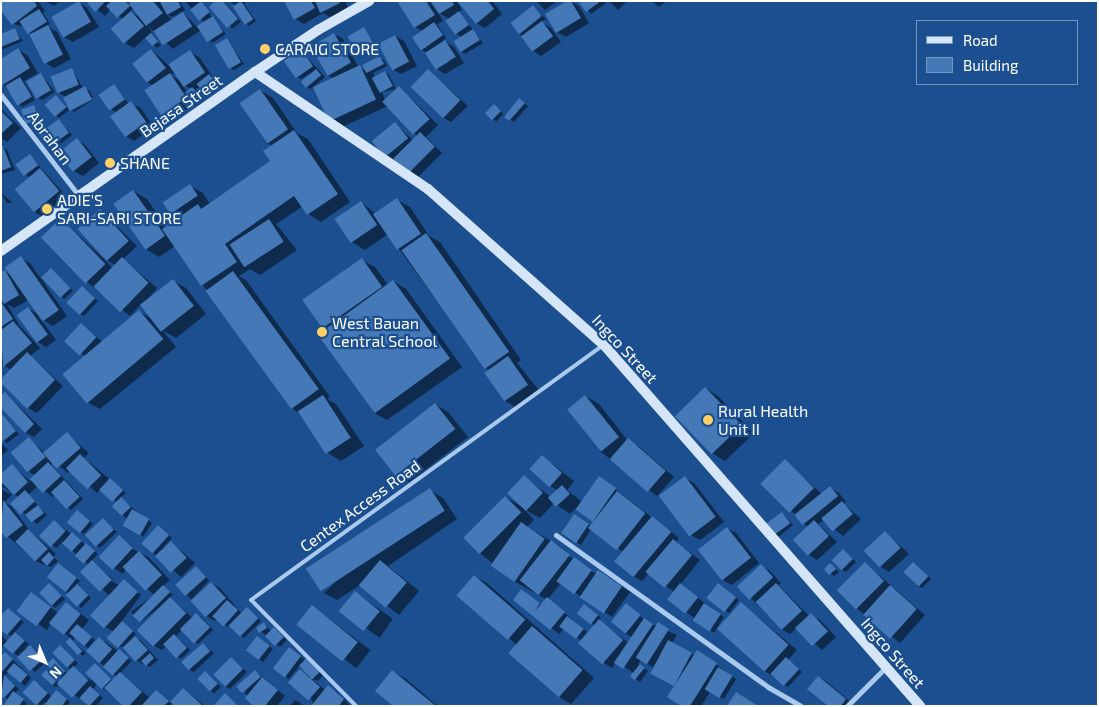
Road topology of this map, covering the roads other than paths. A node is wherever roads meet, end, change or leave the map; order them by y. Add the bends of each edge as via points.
1 (368, 1) edge
2 (255, 72) junction
3 (1, 95) edge
4 (79, 197) junction
5 (1, 250) edge
6 (604, 344) junction
7 (556, 535) dead end
8 (885, 668) junction
9 (356, 706) edge
10 (801, 706) edge
11 (847, 706) edge
12 (920, 706) edge

1 - 2 street, Bejasa Street
2 - 4 street, Bejasa Street
2 - 6 street, Ingco Street via 428,189
3 - 4 street, Abrahan
4 - 5 street, Bejasa Street
6 - 8 street, Ingco Street
6 - 9 lane, Centex Access Road via 251,600
7 - 10 street via 768,687
8 - 11 street
8 - 12 street, Ingco Street

